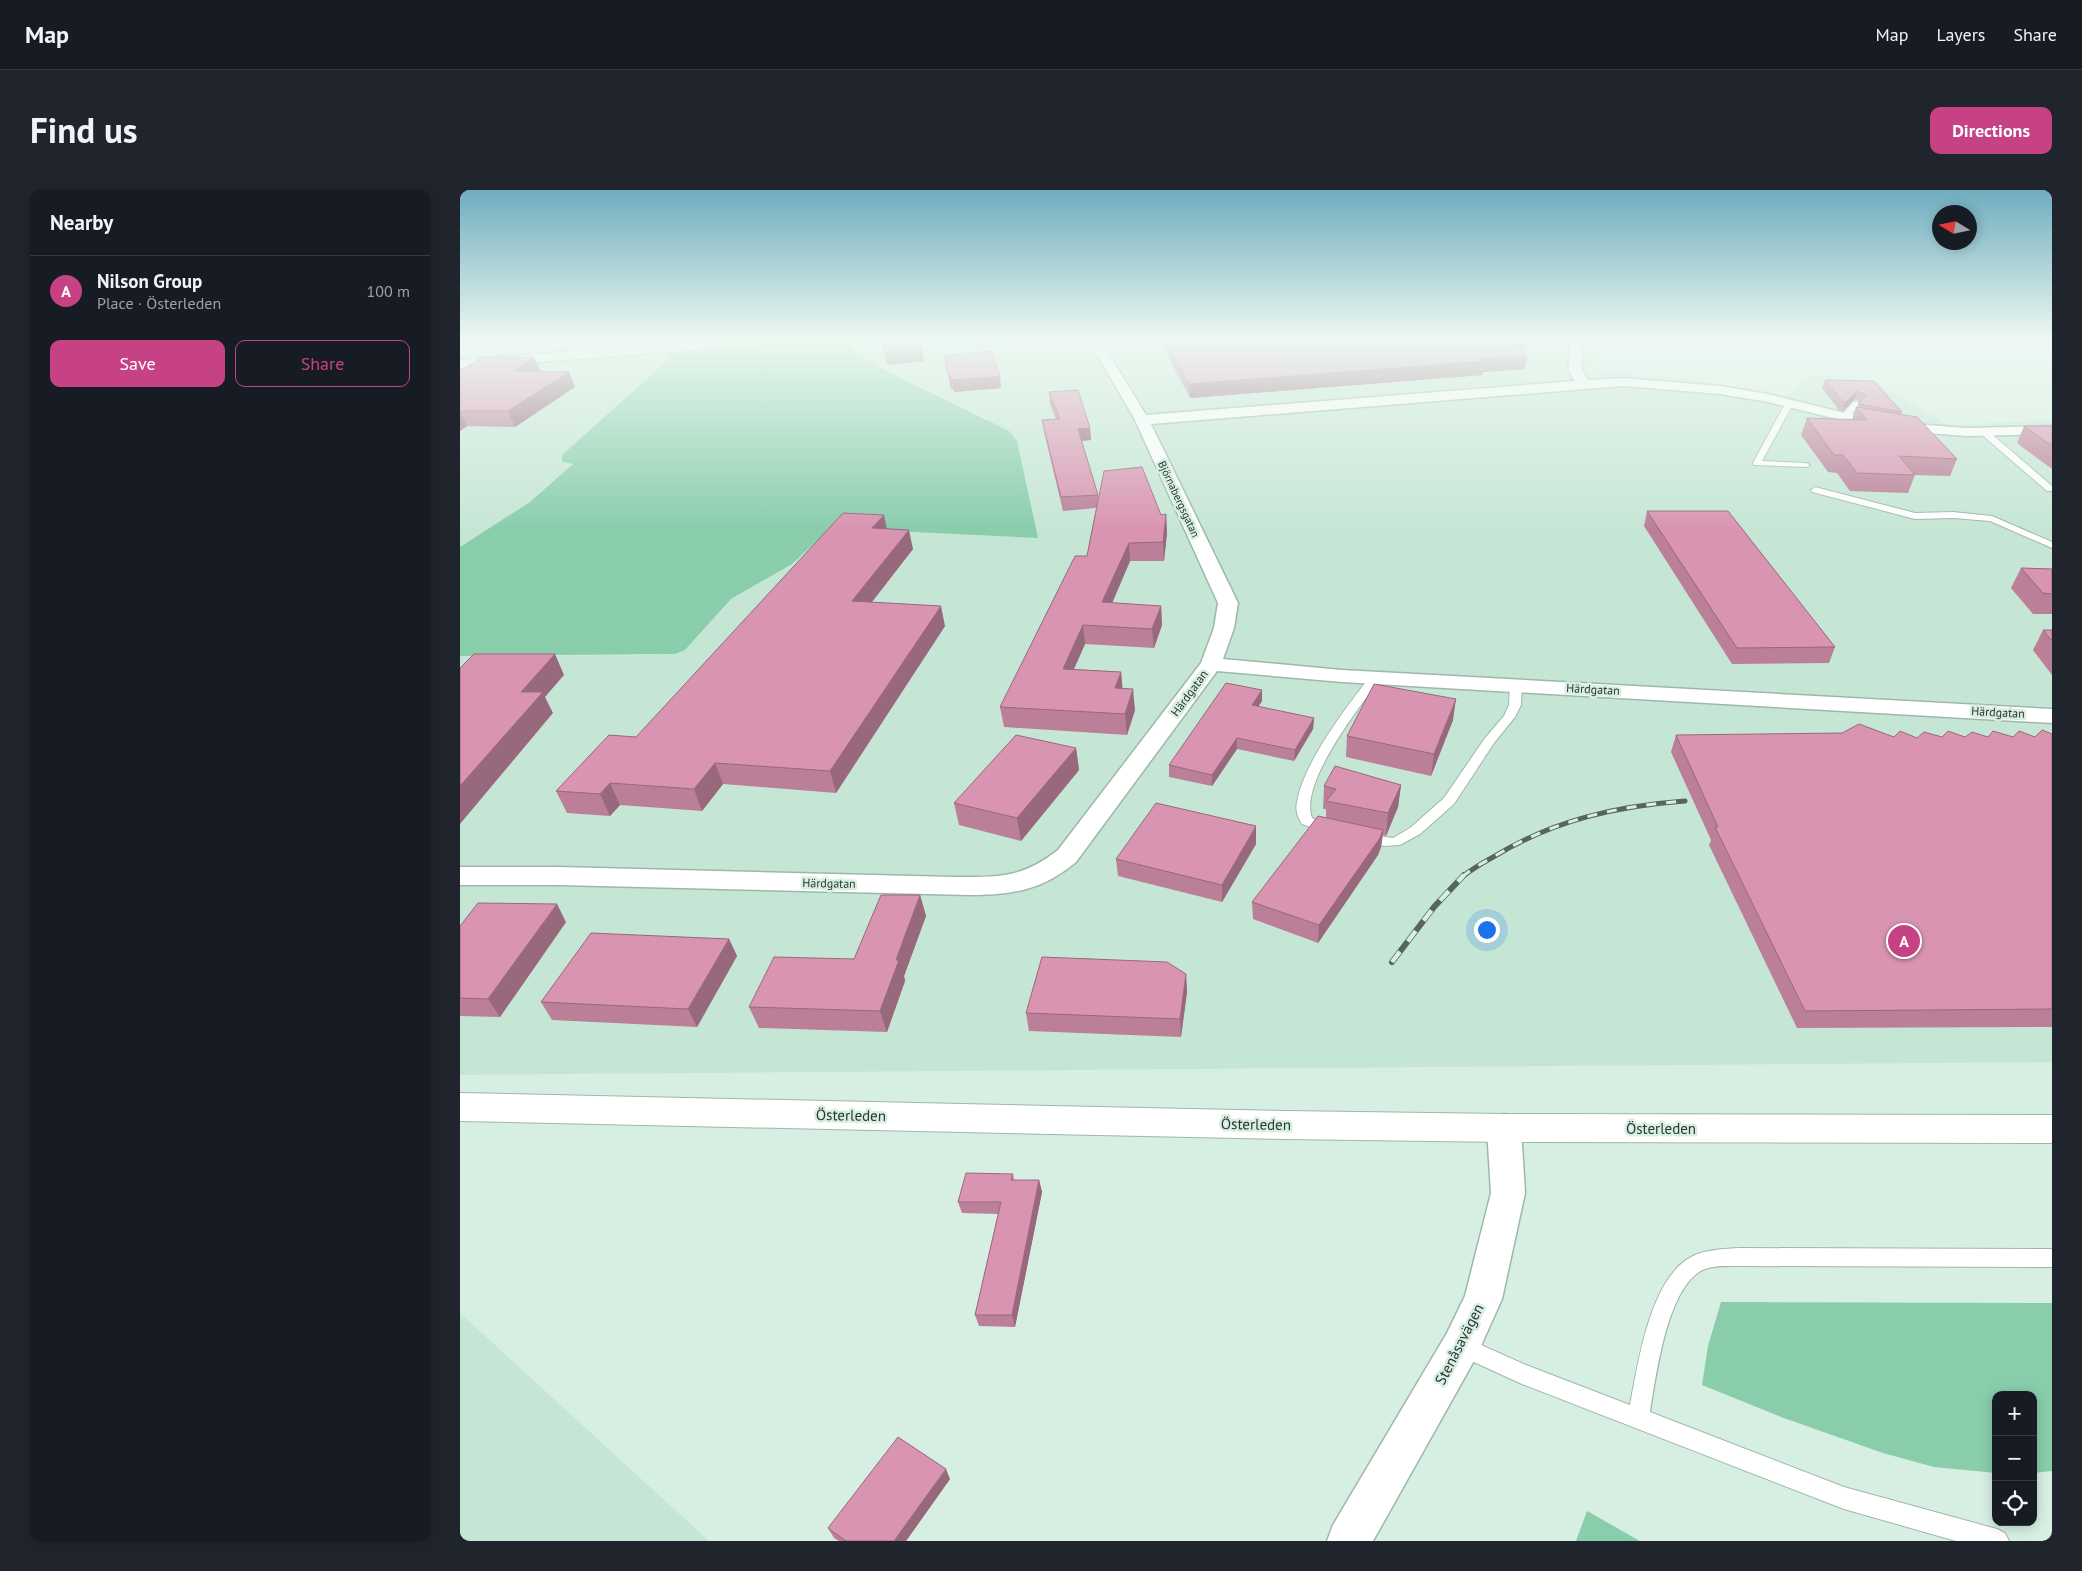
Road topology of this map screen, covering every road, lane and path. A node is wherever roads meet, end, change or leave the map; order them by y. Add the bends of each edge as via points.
1 (1133, 404) edge
2 (1338, 404) edge
3 (1789, 404) joint
4 (1856, 404) edge
5 (1845, 418) junction
6 (1142, 420) junction
7 (2052, 430) edge
8 (1984, 432) junction
9 (1806, 465) dead end
10 (2051, 489) edge
11 (1815, 490) dead end
12 (2052, 500) edge
13 (2038, 538) junction
14 (2052, 539) edge
15 (2052, 545) edge
16 (1211, 664) junction
17 (1369, 677) junction
18 (1516, 684) junction
19 (2052, 716) edge
20 (460, 876) edge
21 (460, 1107) edge
22 (1504, 1128) junction
23 (2052, 1129) edge
24 (2052, 1258) edge
25 (1461, 1346) junction
26 (1638, 1418) junction
27 (1349, 1541) edge
28 (1997, 1541) edge

1 - 6 street, Björnabergsgatan
2 - 6 street
3 - 5 street
3 - 9 lane via 1757,463
4 - 5 lane
5 - 8 street via 1904,428
6 - 16 street, Björnabergsgatan via 1228,603 1224,628
7 - 8 street
8 - 10 lane
10 - 12 lane via 2040,488
11 - 13 lane via 1915,516 1992,520
13 - 14 lane
13 - 15 lane
16 - 17 street, Härdgatan
16 - 20 street, Härdgatan via 1067,856 1050,871 1030,881 953,886
17 - 18 street, Härdgatan
17 - 18 lane via 1371,683 1355,703 1313,776 1303,802 1304,814 1307,821 1320,828 1384,842 1395,842 1415,832 1449,801 1509,717 1515,705
18 - 19 street, Härdgatan
21 - 22 main road, Österleden
22 - 23 main road, Österleden
22 - 25 street, Stenåsavägen via 1508,1194 1503,1220 1483,1299
24 - 26 lane via 1740,1257 1697,1263 1668,1297 1654,1340
25 - 26 lane via 1522,1374
25 - 27 street, Stenåsavägen
26 - 28 lane via 1844,1498

